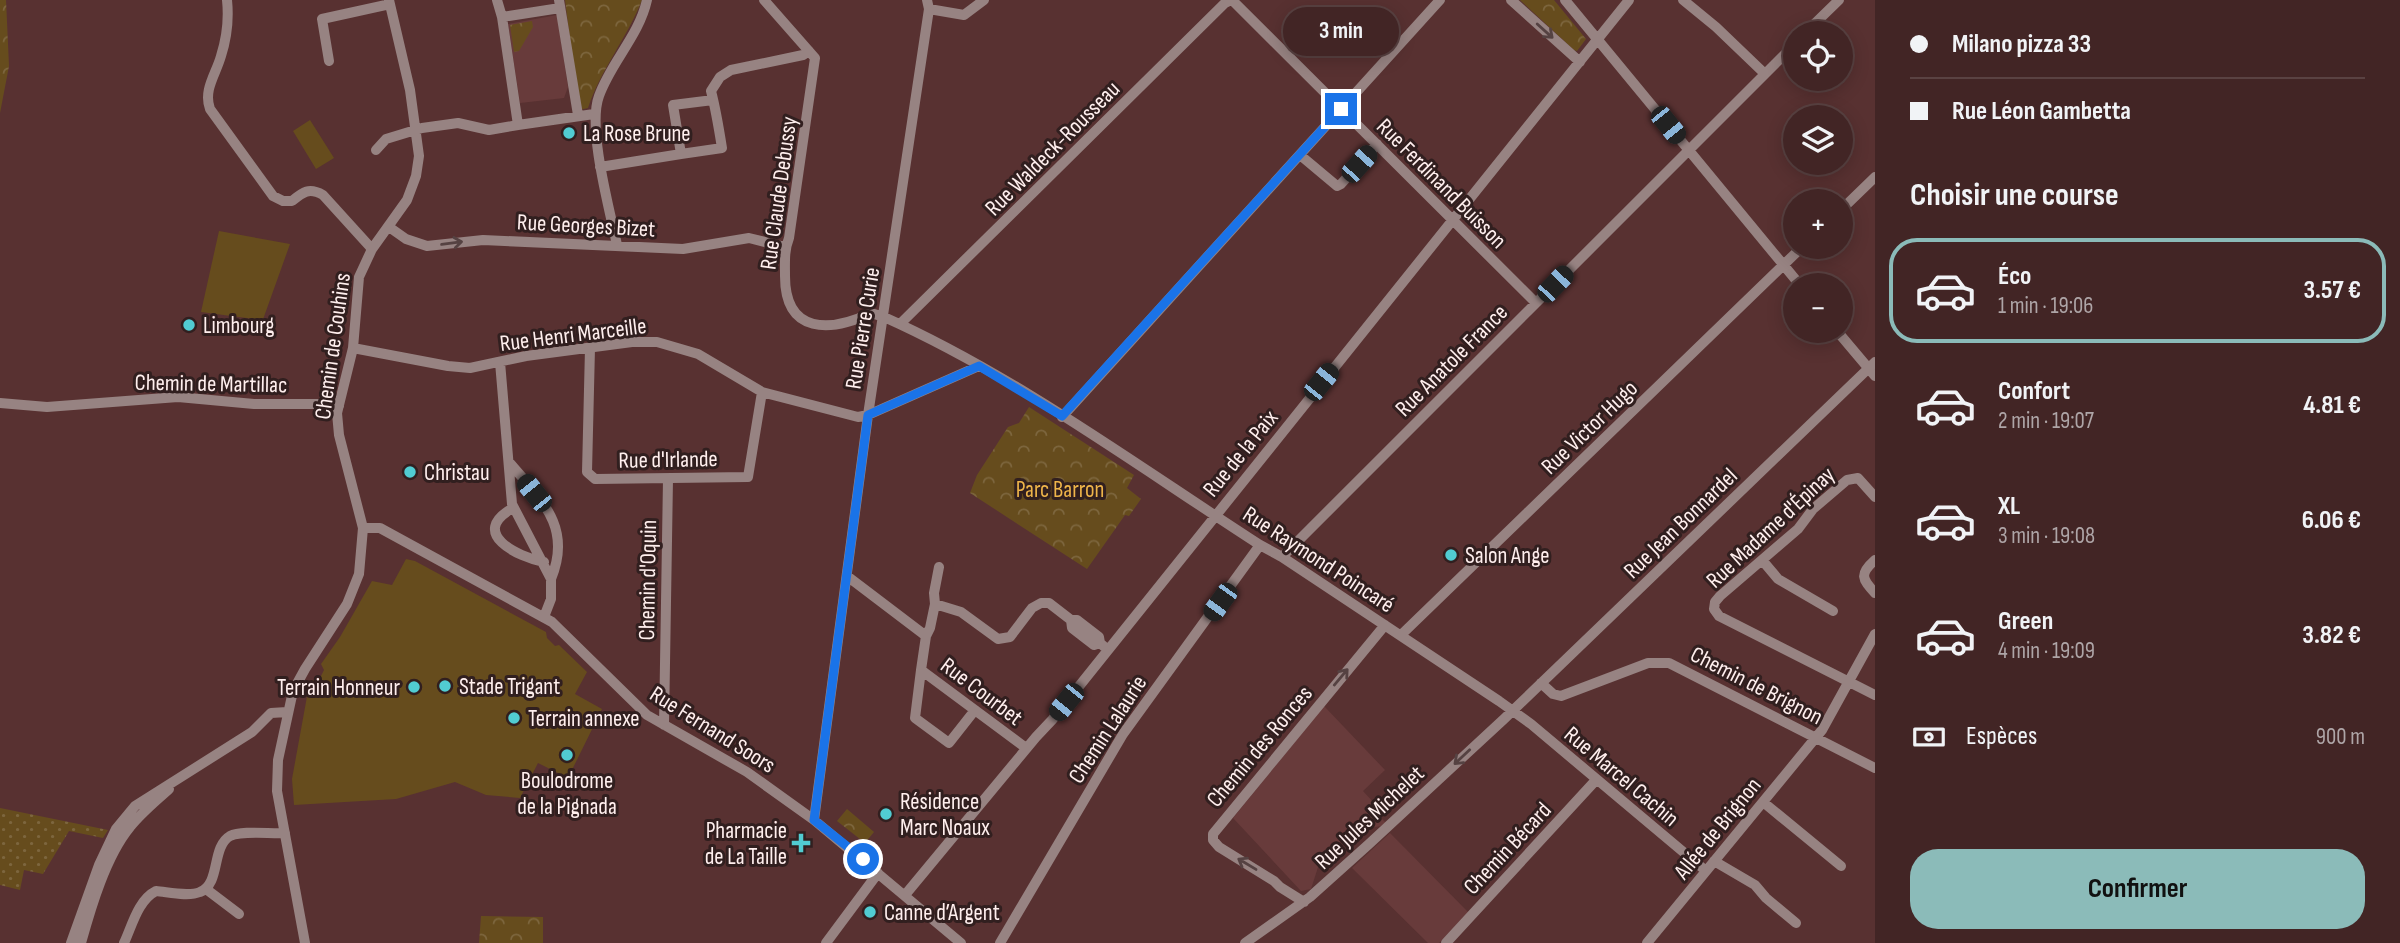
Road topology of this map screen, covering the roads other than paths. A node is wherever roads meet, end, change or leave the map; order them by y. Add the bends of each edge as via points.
1 (227, 0) edge
2 (497, 0) edge
3 (647, 0) edge
4 (764, 0) edge
5 (984, 0) edge
6 (1231, 0) edge
7 (1440, 0) edge
8 (1511, 0) edge
9 (1565, 0) edge
10 (1629, 0) edge
11 (1683, 0) edge
12 (1839, 0) edge
13 (389, 2) edge
14 (560, 4) edge
15 (928, 5) edge
16 (502, 17) junction
17 (1817, 21) edge
18 (1597, 39) junction
19 (809, 51) junction
20 (1783, 56) edge
21 (329, 61) dead end
22 (1580, 62) junction
23 (1765, 73) junction
24 (713, 100) junction
25 (1341, 109) junction
26 (594, 114) junction
27 (578, 115) junction
28 (518, 125) junction
29 (417, 131) junction
30 (1377, 144) junction
31 (376, 150) dead end
32 (1688, 150) junction
33 (681, 154) junction
34 (1300, 155) junction
35 (600, 167) junction
36 (1875, 177) edge
37 (1853, 198) edge
38 (1452, 220) junction
39 (389, 226) junction
40 (617, 245) junction
41 (785, 247) junction
42 (372, 249) junction
43 (1789, 259) edge
44 (1783, 265) junction
45 (1790, 273) edge
46 (1536, 303) junction
47 (884, 317) junction
48 (900, 324) junction
49 (1848, 343) edge
50 (353, 348) junction
51 (590, 348) junction
52 (500, 362) junction
53 (979, 366) junction
54 (1873, 369) edge
55 (762, 392) junction
56 (0, 403) edge
57 (338, 406) junction
58 (868, 415) junction
59 (1062, 416) junction
60 (509, 462) junction
61 (668, 479) junction
62 (1875, 497) edge
63 (513, 508) junction
64 (1214, 515) junction
65 (363, 528) junction
66 (1260, 545) junction
67 (1282, 557) junction
68 (1875, 560) edge
69 (1762, 561) junction
70 (544, 562) junction
71 (939, 566) dead end
72 (847, 576) junction
73 (551, 579) junction
74 (1875, 593) edge
75 (935, 604) junction
76 (1833, 611) dead end
77 (544, 617) junction
78 (1385, 625) junction
79 (1875, 634) edge
80 (1401, 635) junction
81 (926, 636) junction
82 (1104, 647) junction
83 (921, 670) junction
84 (1848, 681) junction
85 (1541, 683) junction
86 (1875, 695) edge
87 (975, 710) junction
88 (1512, 711) junction
89 (288, 712) junction
90 (664, 725) junction
91 (1816, 737) junction
92 (1026, 748) junction
93 (1875, 768) edge
94 (183, 777) junction
95 (1596, 780) junction
96 (1763, 802) junction
97 (814, 820) junction
98 (285, 833) junction
99 (1714, 861) junction
100 (1842, 866) dead end
101 (1706, 871) junction
102 (878, 873) junction
103 (205, 889) junction
104 (905, 895) junction
105 (1304, 902) junction
106 (239, 914) dead end
107 (1796, 923) dead end
108 (71, 943) edge
109 (81, 943) edge
110 (124, 943) edge
111 (304, 943) edge
112 (826, 943) edge
113 (961, 943) edge
114 (1000, 943) edge
115 (1245, 943) edge
116 (1446, 943) edge
117 (1647, 943) edge

1 - 42 street via 229,17 222,55 208,90 210,109 274,195 292,201 305,190 314,190
2 - 16 street
3 - 26 street
4 - 19 street
5 - 15 street, Rue Pierre Curie via 964,15
6 - 25 street, Rue Ferdinand Buisson
6 - 48 street, Rue Waldeck-Rousseau
7 - 25 street
8 -> 22 street
9 - 18 street
10 - 18 street, Rue de la Paix
11 - 23 street
12 - 17 street
13 - 21 street via 322,19
13 - 29 street, Chemin de Couhins
14 - 16 street
14 - 27 street
15 - 47 street, Rue Pierre Curie
16 - 28 street
18 - 22 street, Rue de la Paix
18 - 32 street
19 - 24 street via 731,69 711,91
19 - 41 street, Rue Claude Debussy via 816,65
20 - 23 street, Rue Anatole France
22 - 38 street, Rue de la Paix
23 - 32 street, Rue Anatole France
24 - 33 street via 673,105
24 - 33 street via 722,148
25 - 30 street, Rue Ferdinand Buisson
25 - 34 street
26 - 27 street
26 - 35 street
27 - 28 street
28 - 29 street via 489,131 458,123
29 - 31 street via 386,139
29 - 39 street, Chemin de Couhins via 416,176
30 - 34 street via 1337,186
30 - 38 street, Rue Ferdinand Buisson
32 - 44 street
32 - 46 street, Rue Anatole France
33 - 35 street
34 - 59 street
35 - 40 street
36 - 37 street
38 - 46 street, Rue Ferdinand Buisson
38 - 64 street, Rue de la Paix
39 -> 40 street, Rue Georges Bizet via 406,239 427,246 482,240
39 - 42 street, Chemin de Couhins
40 - 41 street, Rue Georges Bizet via 697,248 749,238
41 - 47 street, Rue Claude Debussy via 785,284 793,311 817,326 849,323 871,313
42 - 50 street, Chemin de Couhins via 358,282
43 - 44 street, Rue Victor Hugo
44 - 45 street
44 - 80 street, Rue Victor Hugo
46 - 67 street, Rue Anatole France
47 - 48 street, Rue Raymond Poincaré
47 - 58 street, Rue Pierre Curie
48 - 53 street, Rue Raymond Poincaré
49 - 54 street
50 - 52 street, Rue Henri Marceille via 461,367
50 - 57 street, Chemin de Couhins
51 - 52 street, Rue Henri Marceille
51 - 55 street, Rue Henri Marceille via 632,342 677,347 698,354
51 - 61 street, Rue d'Irlande via 587,472 595,479
52 - 60 street
53 - 58 street
53 - 59 street, Rue Raymond Poincaré
54 - 85 street, Rue Jean Bonnardel
55 - 58 street, Rue Henri Marceille
55 - 61 street, Rue d'Irlande via 748,477
56 - 57 street, Chemin de Martillac via 47,407 178,397
57 - 65 street, Chemin de Couhins via 339,435
58 - 72 street, Rue Pierre Curie
59 - 64 street, Rue Raymond Poincaré
60 - 63 street
60 - 73 street via 555,522 557,553
61 - 90 street, Chemin d'Oquin
62 - 69 street, Rue Madame d'Épinay via 1860,480 1849,478
63 - 70 street
63 - 70 street via 498,522 498,540 511,551
64 - 66 street, Rue Raymond Poincaré
64 - 82 street, Rue de la Paix
65 - 77 street, Rue Fernand Soors via 380,528
65 - 89 street, Chemin de Couhins via 354,589 297,682
66 - 67 street, Rue Raymond Poincaré
66 - 114 street, Chemin Lalaurie via 1123,734
67 - 78 street, Rue Raymond Poincaré
68 - 74 street via 1864,576
69 - 76 street via 1778,579
69 - 84 street, Rue Madame d'Épinay via 1717,599 1716,614
70 - 73 street
71 - 75 street
72 - 81 street, Rue Courbet
72 - 97 street, Rue Pierre Curie
73 - 77 street via 551,599
75 - 81 street
75 - 82 street via 961,612 998,639 1010,637 1032,608 1049,603 1071,620 1072,628
77 - 90 street, Rue Fernand Soors via 643,711
78 - 80 street, Rue Raymond Poincaré
105 -> 78 street, Chemin des Ronces via 1219,847 1213,834
79 - 84 street, Allée de Brignon
80 - 88 street, Rue Raymond Poincaré
81 - 83 street, Rue Courbet
82 - 92 street, Rue de la Paix
83 - 87 street, Rue Courbet
83 - 87 street via 915,718 949,743
84 - 86 street
84 - 91 street, Allée de Brignon
85 - 88 street, Rue Jean Bonnardel
85 - 91 street, Chemin de Brignon via 1561,696 1648,663 1670,663
87 - 92 street, Rue Courbet
88 - 95 street, Rue Marcel Cachin
88 -> 105 street, Rue Jules Michelet
89 - 94 street via 271,713 251,732
89 - 98 street, Chemin de Couhins via 276,780
90 - 97 street, Rue Fernand Soors via 747,772
91 - 93 street, Chemin de Brignon
91 - 96 street, Allée de Brignon
92 - 104 street, Rue de la Paix
94 - 108 street via 144,799 116,829
94 - 109 street via 120,841
95 - 101 street, Rue Marcel Cachin
95 - 116 street, Chemin Bécard
96 - 99 street, Allée de Brignon
96 - 100 street
97 - 102 street, Rue Fernand Soors
98 - 103 street via 229,837
98 - 111 street, Chemin de Couhins
99 - 101 street, Allée de Brignon
99 - 107 street via 1755,885
101 - 117 street, Allée de Brignon
102 - 104 street, Rue Fernand Soors
102 - 112 street
103 - 106 street
103 - 110 street via 195,894 152,893
104 - 113 street, Rue Fernand Soors
105 - 115 street, Rue Jules Michelet

